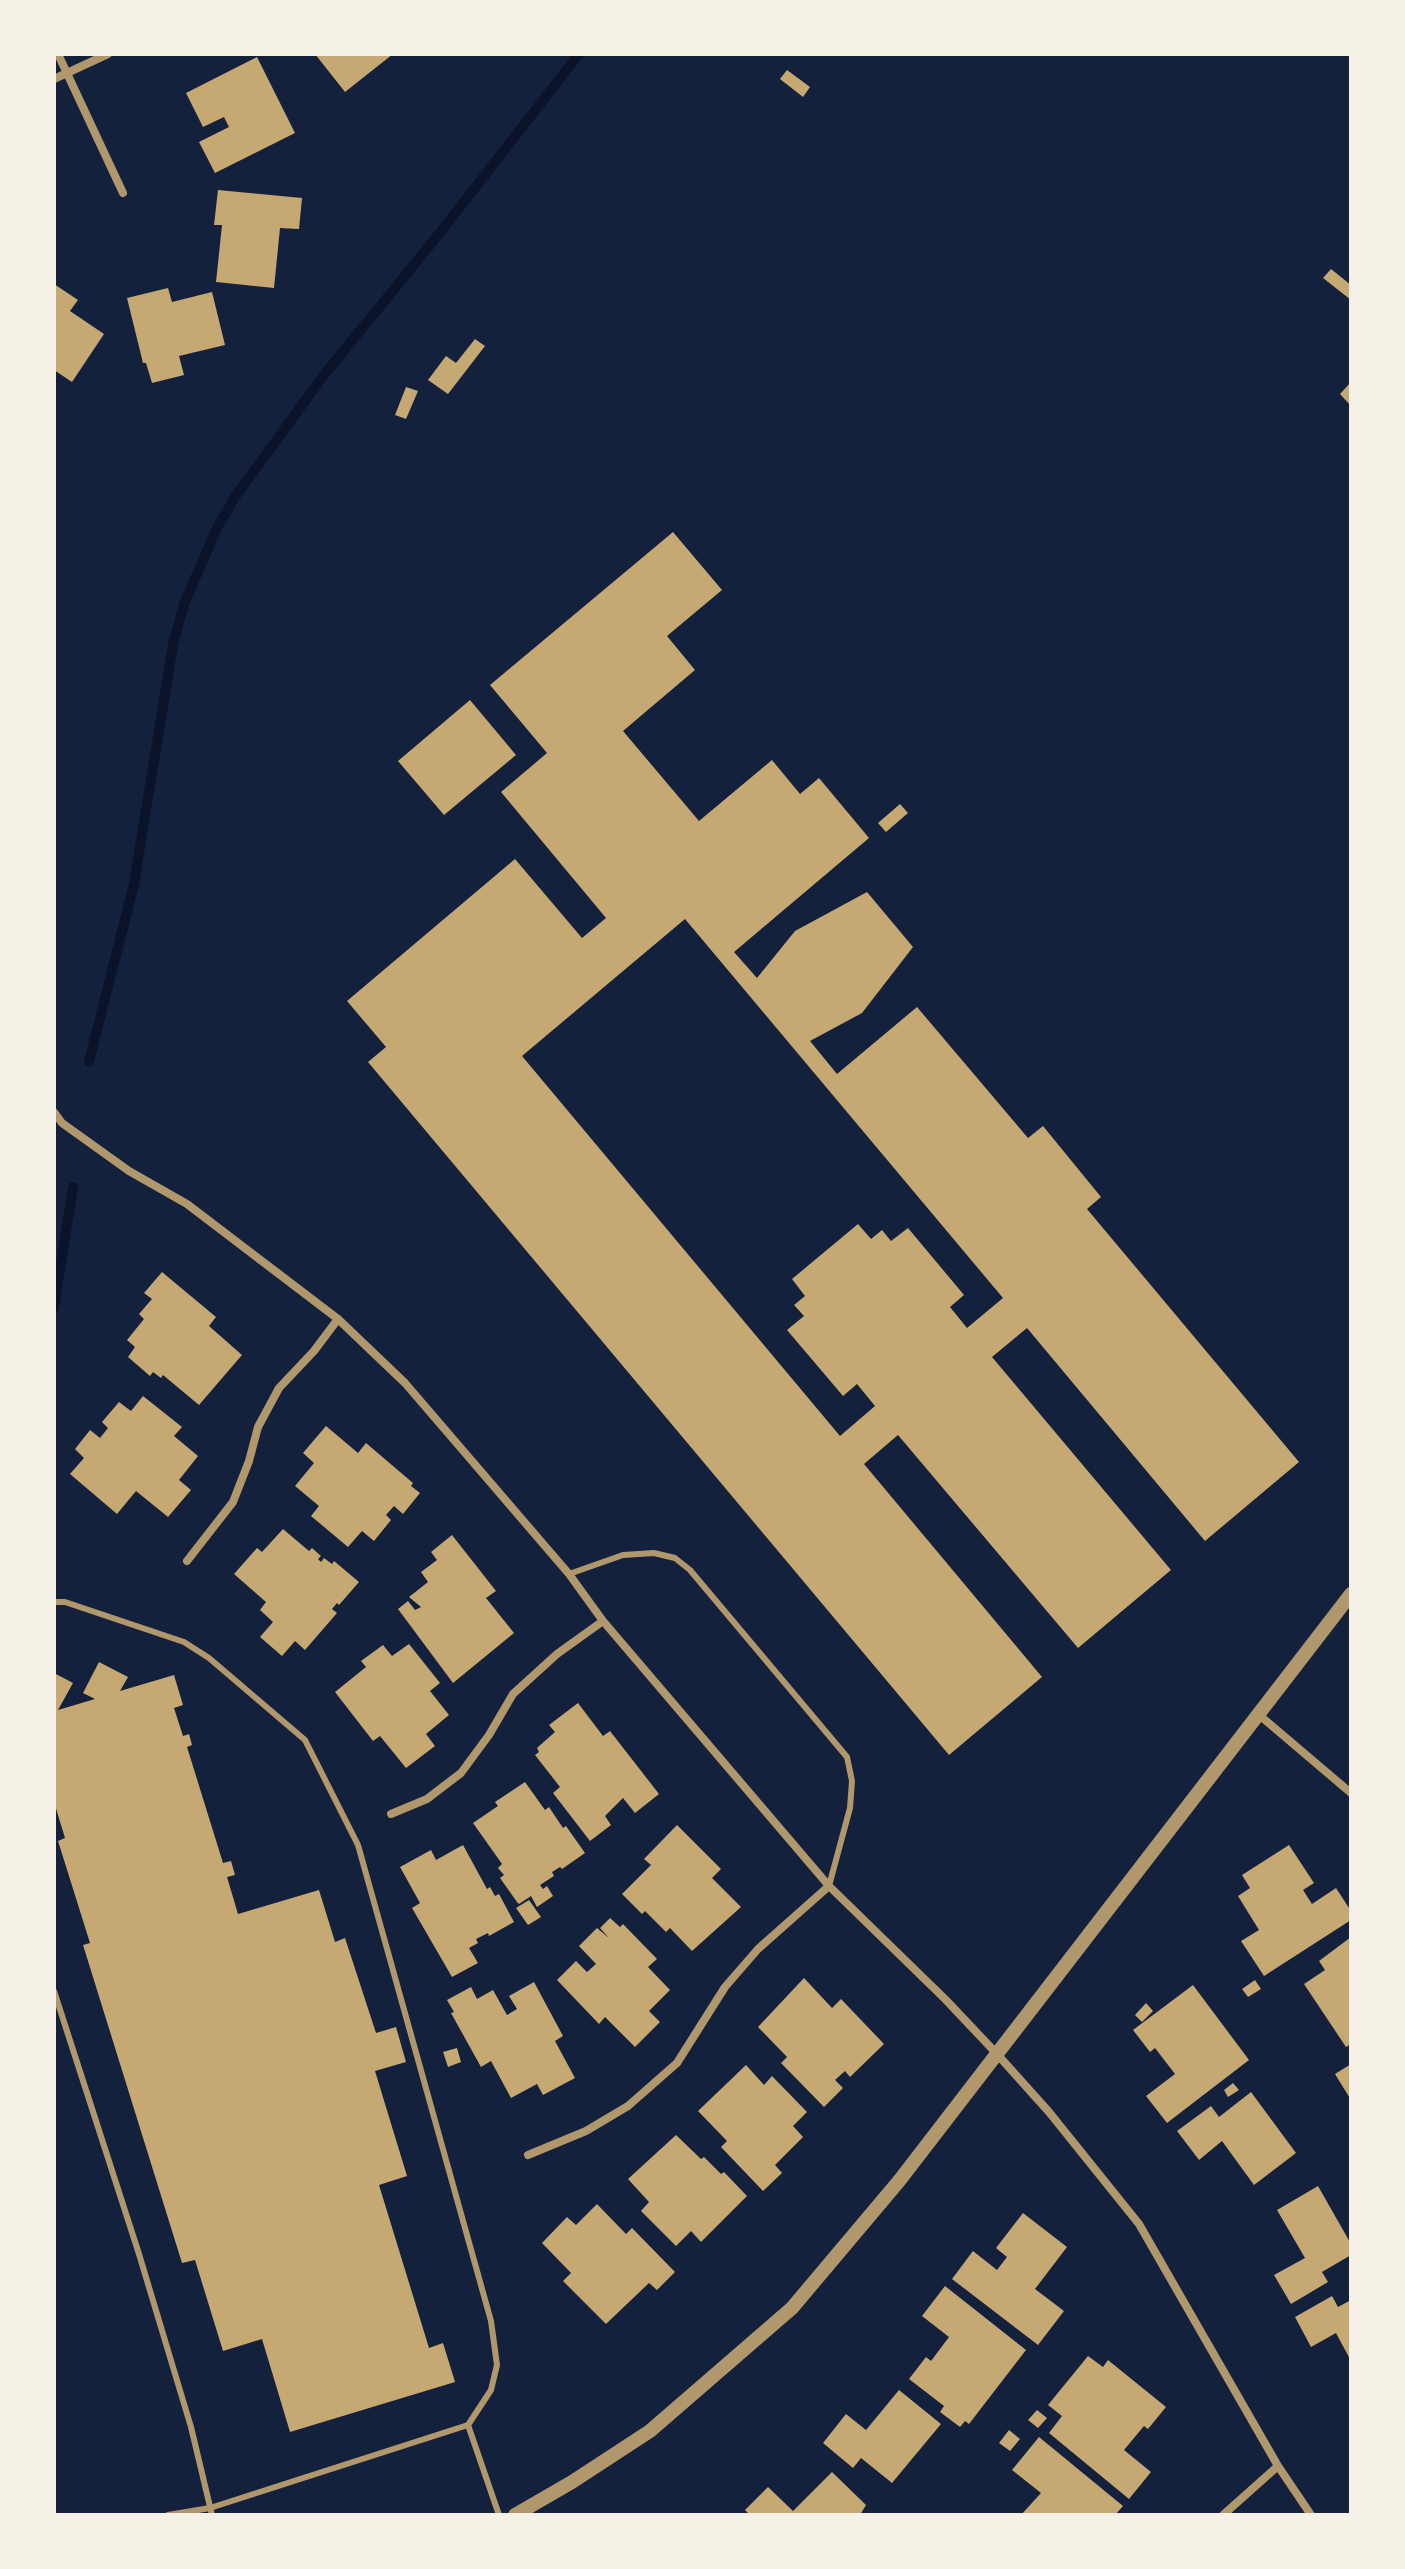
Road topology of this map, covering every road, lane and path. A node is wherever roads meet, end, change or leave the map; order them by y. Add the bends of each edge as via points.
1 (58, 54) edge
2 (108, 54) edge
3 (66, 74) junction
4 (54, 79) edge
5 (123, 193) dead end
6 (54, 1112) edge
7 (338, 1319) junction
8 (187, 1561) dead end
9 (569, 1574) junction
10 (1351, 1594) edge
11 (54, 1602) edge
12 (603, 1621) junction
13 (1258, 1714) junction
14 (1351, 1793) edge
15 (391, 1814) dead end
16 (829, 1886) junction
17 (54, 1991) edge
18 (997, 2054) junction
19 (528, 2155) dead end
20 (468, 2425) junction
21 (1278, 2466) junction
22 (211, 2511) edge
23 (168, 2515) edge
24 (499, 2515) edge
25 (515, 2515) edge
26 (1223, 2515) edge
27 (1311, 2515) edge

1 - 3 street
2 - 3 street
3 - 4 street
3 - 5 street
6 - 7 street via 62,1123 187,1204
7 - 8 street via 279,1388 258,1427 233,1502
7 - 9 street via 405,1383
9 - 12 street
9 - 16 lane via 623,1555 675,1558 847,1757 850,1808
10 - 13 street
11 - 20 lane via 184,1642 209,1658 305,1740 358,1845 491,2321 497,2365 491,2390
12 - 15 street via 513,1694 461,1773 427,1799
12 - 16 street
13 - 14 street
13 - 18 street
16 - 18 street
16 - 19 street via 758,1949 725,1987 677,2063 628,2106
17 - 22 lane via 139,2254
18 - 21 street via 1139,2224
18 - 25 street via 792,2308 650,2431
20 - 22 lane
20 - 24 lane
21 - 26 street
21 - 27 street
22 - 23 lane

